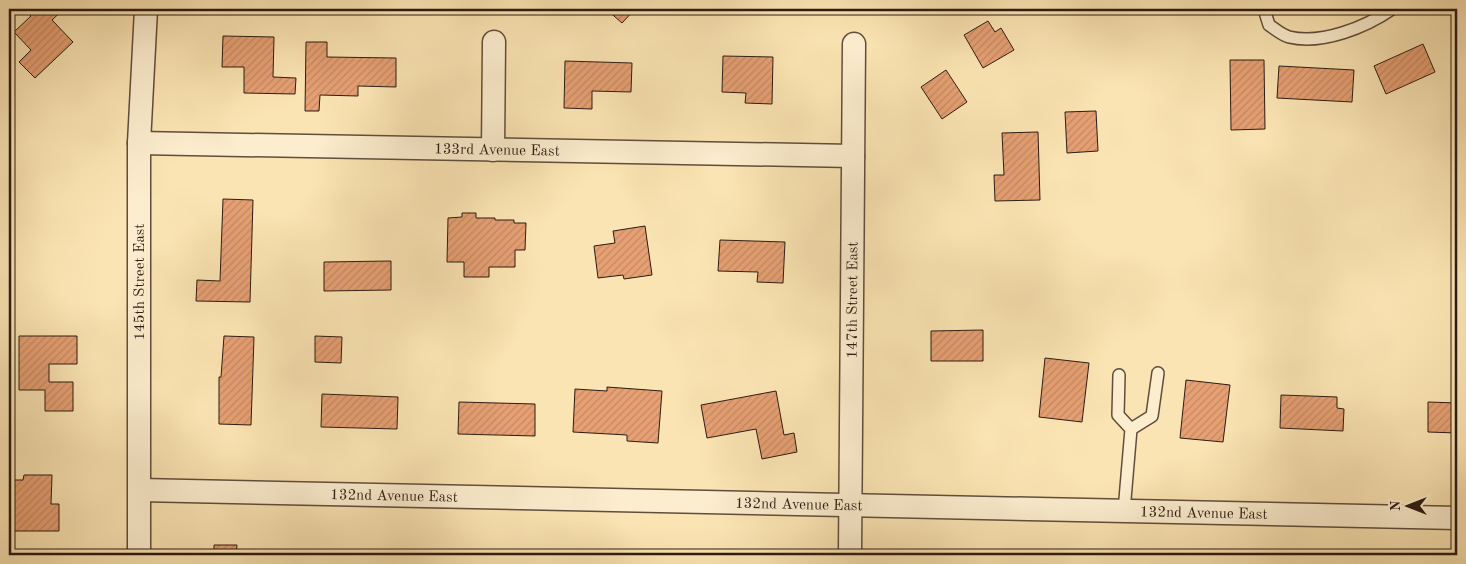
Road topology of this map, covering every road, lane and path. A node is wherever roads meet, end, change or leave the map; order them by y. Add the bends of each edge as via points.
1 (146, 9) edge
2 (1264, 9) edge
3 (1392, 9) edge
4 (494, 42) dead end
5 (854, 44) dead end
6 (139, 143) junction
7 (493, 150) junction
8 (853, 156) junction
9 (1158, 373) dead end
10 (1119, 376) dead end
11 (1131, 429) junction
12 (140, 490) junction
13 (850, 506) junction
14 (1124, 511) junction
15 (1457, 518) edge
16 (139, 555) edge
17 (850, 555) edge

1 - 6 street, 145th Street East
2 - 3 lane via 1269,25 1288,37 1321,38 1358,29
4 - 7 street
5 - 8 street, 147th Street East
6 - 7 street, 133rd Avenue East
6 - 12 street, 145th Street East
7 - 8 street, 133rd Avenue East
8 - 13 street, 147th Street East
9 - 11 lane via 1152,416
10 - 11 lane via 1118,415
11 - 14 lane
12 - 13 street, 132nd Avenue East
12 - 16 street, 145th Street East
13 - 14 street, 132nd Avenue East
13 - 17 street, 147th Street East
14 - 15 street, 132nd Avenue East

